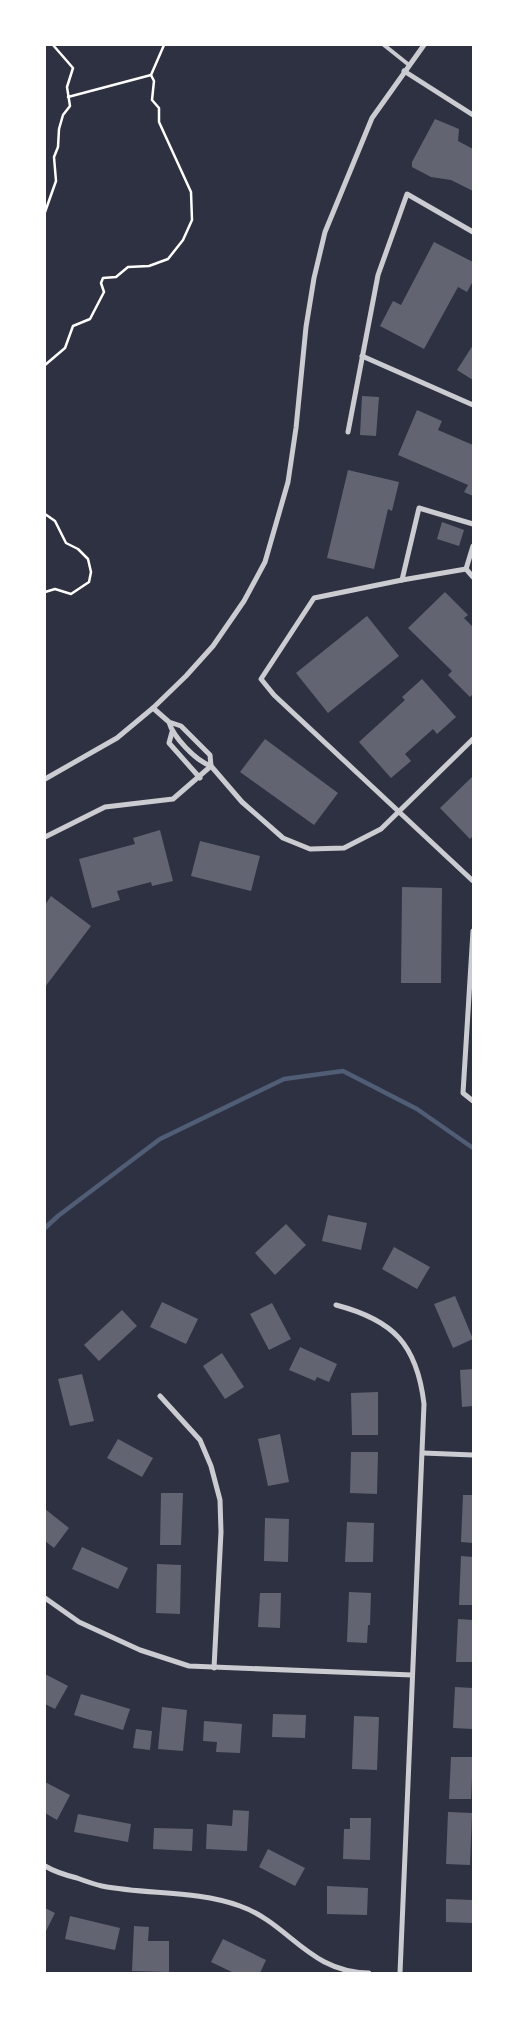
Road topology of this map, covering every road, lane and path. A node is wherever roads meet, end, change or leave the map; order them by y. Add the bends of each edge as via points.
1 (53, 45) edge
2 (164, 45) edge
3 (384, 45) edge
4 (424, 45) edge
5 (409, 64) junction
6 (404, 71) junction
7 (151, 75) junction
8 (68, 97) junction
9 (473, 115) edge
10 (45, 212) edge
11 (473, 232) edge
12 (362, 356) junction
13 (45, 366) edge
14 (473, 405) edge
15 (348, 432) dead end
16 (45, 514) edge
17 (473, 524) edge
18 (473, 546) edge
19 (466, 569) junction
20 (473, 577) edge
21 (402, 580) junction
22 (45, 592) edge
23 (152, 708) junction
24 (169, 722) junction
25 (172, 732) junction
26 (473, 739) edge
27 (211, 766) junction
28 (200, 778) junction
29 (45, 779) edge
30 (398, 812) junction
31 (45, 837) edge
32 (473, 881) edge
33 (473, 931) edge
34 (473, 938) edge
35 (473, 1100) edge
36 (336, 1305) dead end
37 (160, 1396) dead end
38 (423, 1453) junction
39 (473, 1455) edge
40 (45, 1598) edge
41 (214, 1668) junction
42 (412, 1675) junction
43 (45, 1866) edge
44 (369, 1973) edge
45 (400, 1973) edge

1 - 8 path via 73,68 66,87
2 - 7 path
3 - 5 lane
4 - 5 street
5 - 6 street
6 - 9 street
6 - 23 street via 372,118 325,232 306,327 288,482 265,562 244,601 213,646
7 - 8 path
7 - 13 path via 154,81 152,100 159,108 159,122 191,192 192,220 183,240 168,259 149,266 128,267 116,276 103,278 104,292 90,319 73,326 64,348
8 - 10 path via 70,106 63,115 54,157 56,181
11 - 12 street via 407,194 378,275
12 - 14 street
12 - 15 street
16 - 22 path via 55,521 66,543 88,559 91,572 89,582 71,594 55,589
17 - 21 street via 420,508
18 - 19 street
19 - 20 street
19 - 21 street
21 - 30 street via 314,598 261,679
23 - 24 street
23 - 29 street via 117,738
24 - 25 street
24 - 27 street via 181,726 210,756
25 - 27 street via 202,763
25 - 28 street via 169,743
26 - 30 street
27 - 28 street
27 - 30 street via 242,802 283,838 310,849 344,848 381,829
28 - 31 street via 173,799 105,807
30 - 32 street
33 - 34 street
34 - 35 street via 463,1093
36 - 38 street via 372,1317 390,1328 408,1351 422,1383
37 - 41 street via 200,1440 220,1500
38 - 39 street
38 - 42 street
40 - 41 street via 80,1622 140,1650 189,1666
41 - 42 street
42 - 45 street
43 - 44 street via 102,1886 196,1895 243,1907 319,1960 338,1969

